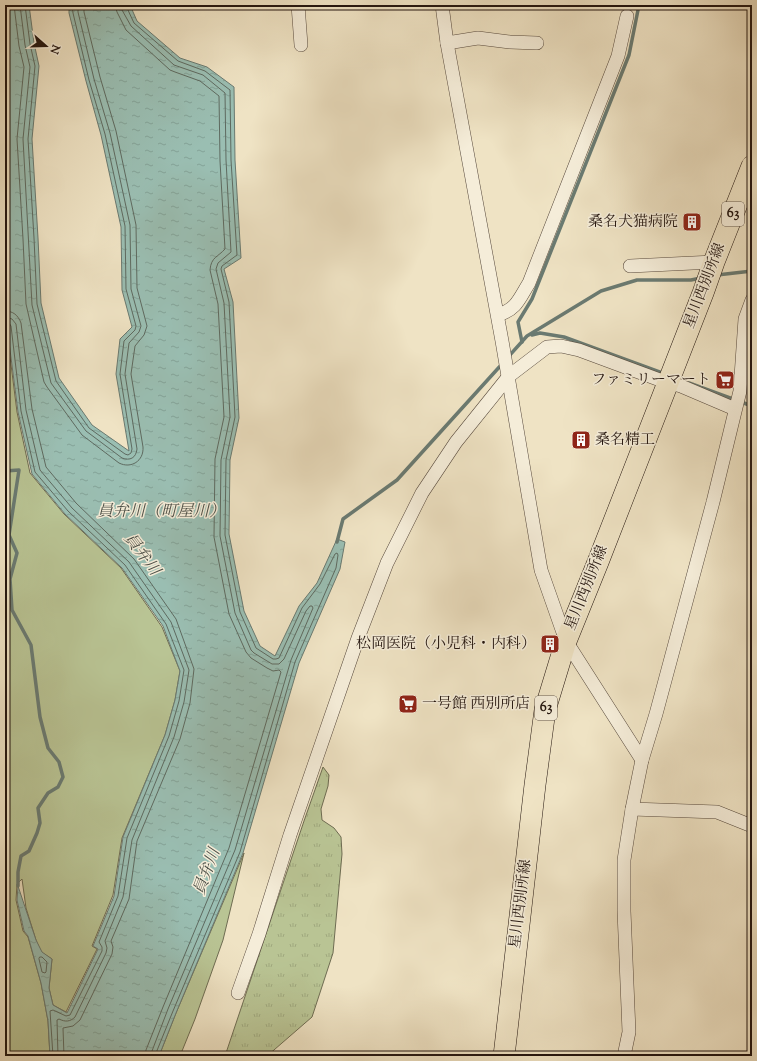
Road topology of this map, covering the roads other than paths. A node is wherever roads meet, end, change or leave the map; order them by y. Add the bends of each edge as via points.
1 (298, 5) edge
2 (442, 5) edge
3 (627, 16) dead end
4 (447, 43) junction
5 (537, 43) dead end
6 (301, 45) dead end
7 (752, 166) edge
8 (714, 262) junction
9 (630, 266) dead end
10 (752, 300) edge
11 (498, 314) junction
12 (509, 376) junction
13 (670, 377) junction
14 (735, 409) junction
15 (566, 641) junction
16 (642, 760) junction
17 (632, 809) junction
18 (752, 826) edge
19 (238, 993) dead end
20 (504, 1056) edge
21 (624, 1056) edge

1 - 6 street
2 - 4 street
3 - 11 street via 618,56 529,283 515,305
4 - 5 street via 478,38
4 - 11 street
7 - 8 main road, 星川西別所線 / 63
8 - 9 street
8 - 13 main road, 星川西別所線 / 63
10 - 14 street via 745,319 740,392
11 - 12 street
12 - 13 street via 547,347 561,346
12 - 15 street via 541,570
12 - 19 street via 456,442 422,493 387,563 358,638 290,834
13 - 14 street via 681,386
13 - 15 main road, 星川西別所線 / 63
14 - 16 street via 704,535
15 - 16 street
15 - 20 main road, 星川西別所線 / 63 via 545,710
16 - 17 street
17 - 18 street via 717,812
17 - 21 street via 624,860 629,1032

